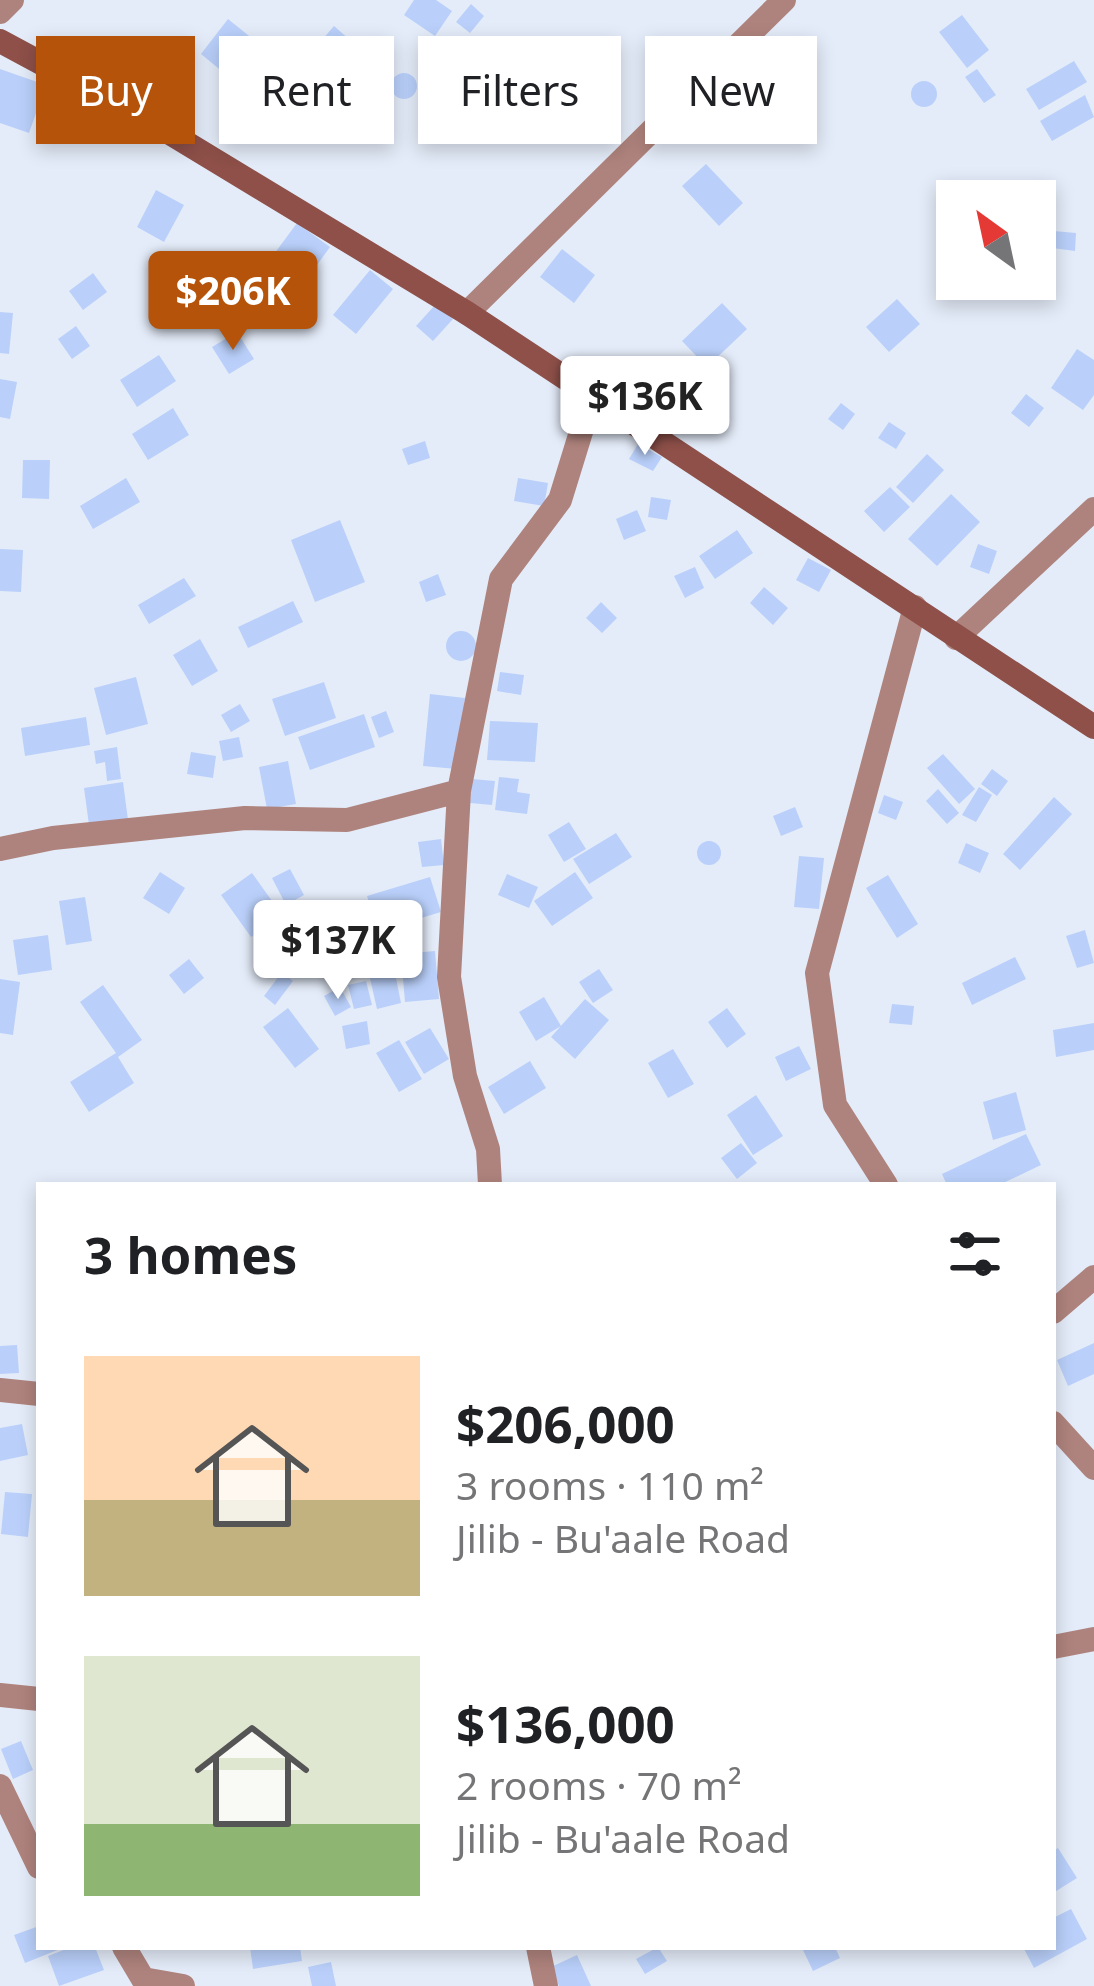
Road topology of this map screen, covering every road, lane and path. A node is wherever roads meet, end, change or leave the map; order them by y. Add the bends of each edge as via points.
1 (12, 0) edge
2 (784, 0) edge
3 (0, 12) edge
4 (0, 41) edge
5 (467, 313) junction
6 (592, 393) junction
7 (1094, 509) edge
8 (915, 607) junction
9 (956, 638) junction
10 (1094, 727) edge
11 (459, 790) junction
12 (0, 849) edge
13 (488, 1182) edge
14 (884, 1182) edge
15 (1094, 1277) edge
16 (1056, 1309) edge
17 (0, 1390) edge
18 (36, 1394) edge
19 (1056, 1426) edge
20 (1094, 1468) edge
21 (1094, 1639) edge
22 (1056, 1646) edge
23 (0, 1695) edge
24 (36, 1699) edge
25 (0, 1786) edge
26 (36, 1861) edge
27 (126, 1950) edge
28 (539, 1950) edge
29 (183, 1986) edge
30 (546, 1986) edge

1 - 3 street
2 - 5 street
4 - 5 main road via 160,127
5 - 6 main road
6 - 8 main road
6 - 11 street via 560,500 501,579
7 - 9 street
8 - 9 main road
8 - 14 street via 817,973 836,1105
9 - 10 main road
11 - 12 street via 346,820 245,818
11 - 13 street via 448,977 488,1149
15 - 16 street
17 - 18 street
19 - 20 street
21 - 22 street
23 - 24 street
25 - 26 street
27 - 29 street via 142,1979
28 - 30 street

